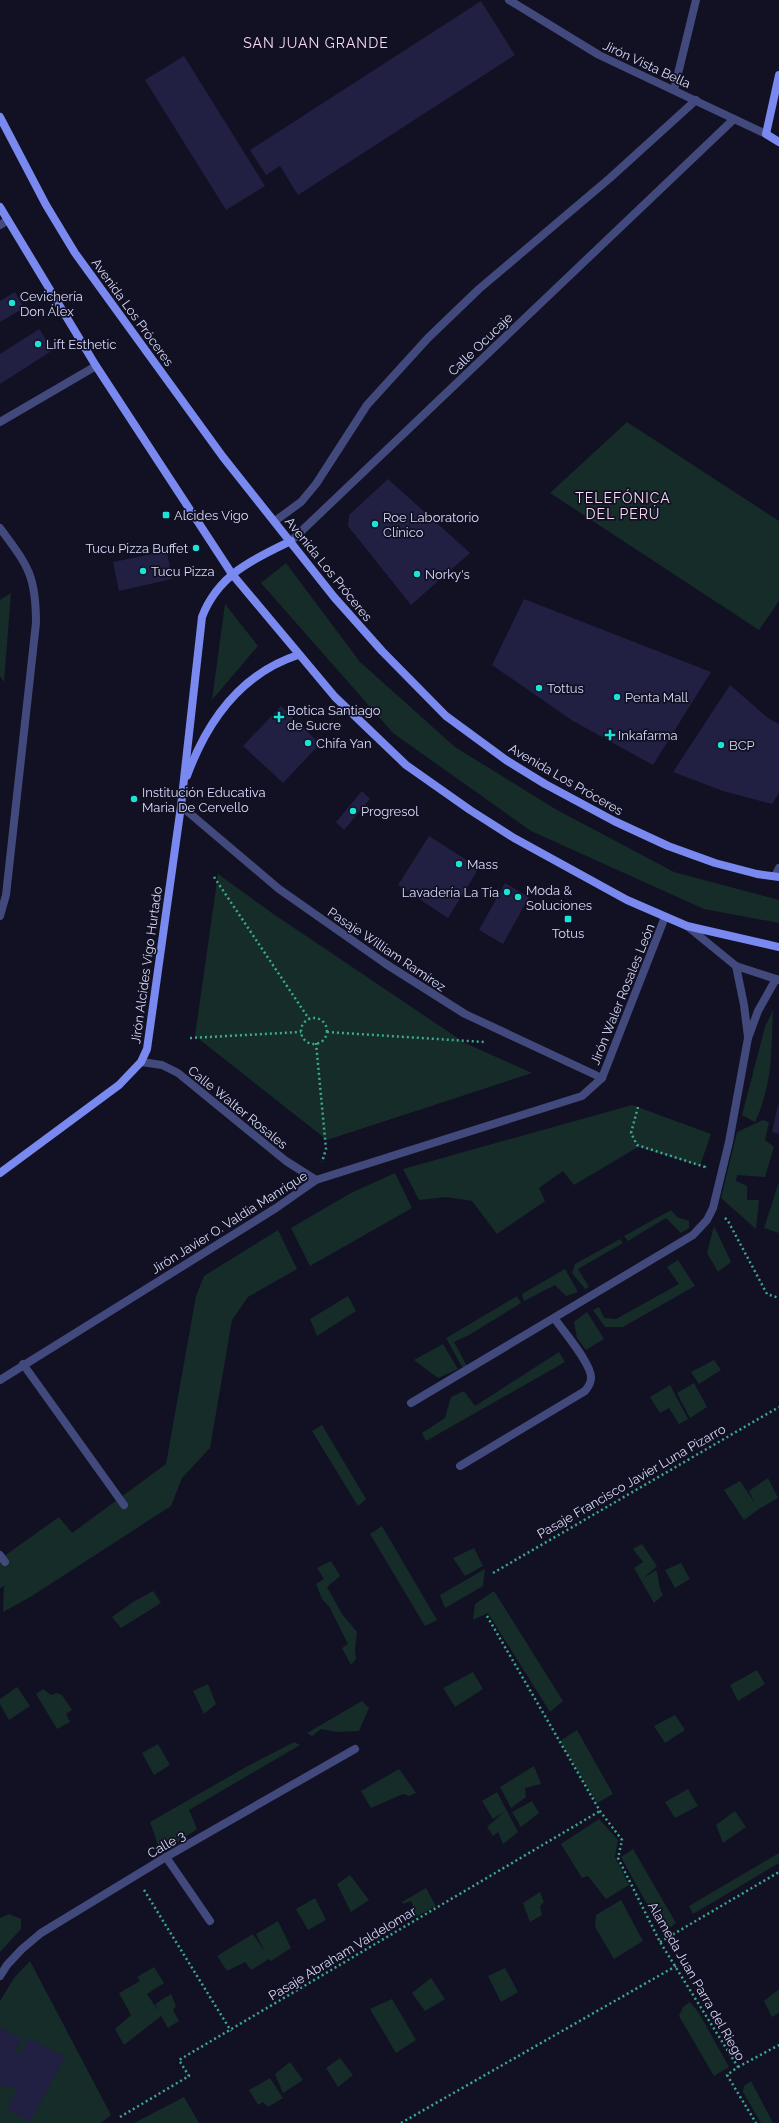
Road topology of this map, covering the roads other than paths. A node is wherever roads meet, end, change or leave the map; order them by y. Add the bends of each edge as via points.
1 (509, 0) edge
2 (696, 0) edge
3 (779, 75) edge
4 (674, 90) junction
5 (696, 100) junction
6 (0, 117) edge
7 (734, 118) junction
8 (766, 134) junction
9 (779, 142) edge
10 (0, 207) edge
11 (8, 220) junction
12 (0, 225) edge
13 (96, 366) junction
14 (0, 422) edge
15 (275, 521) junction
16 (0, 528) edge
17 (291, 541) junction
18 (232, 574) junction
19 (298, 655) junction
20 (183, 788) junction
21 (181, 806) junction
22 (779, 868) edge
23 (777, 876) edge
24 (0, 916) edge
25 (665, 917) junction
26 (687, 926) junction
27 (779, 947) edge
28 (736, 966) junction
29 (777, 980) edge
30 (748, 1038) junction
31 (141, 1062) junction
32 (602, 1078) junction
33 (582, 1096) joint
34 (0, 1172) edge
35 (316, 1180) junction
36 (555, 1319) junction
37 (23, 1364) junction
38 (0, 1380) edge
39 (411, 1403) dead end
40 (460, 1466) dead end
41 (124, 1505) dead end
42 (355, 1749) dead end
43 (166, 1857) junction
44 (210, 1921) dead end
45 (0, 1976) edge

1 - 4 street, Jirón Vista Bella via 599,55
2 - 4 street
3 - 8 main road
4 - 5 street, Jirón Vista Bella
5 - 7 street, Jirón Vista Bella
5 - 15 street via 610,178 479,290 428,338 367,405 316,484 301,502
6 - 15 main road, Avenida Los Próceres via 46,205 75,253 223,457
7 - 8 street, Jirón Vista Bella
7 - 17 street, Calle Ocucaje
8 - 9 main road, Jirón Vista Bella
10 - 11 main road
11 - 12 street
11 - 13 main road
13 - 14 street
13 - 18 main road
15 - 17 main road, Avenida Los Próceres
16 - 24 street via 24,561 33,579 36,599 36,623 6,895
17 - 18 main road, Calle Ocucaje via 258,557
17 - 23 main road, Avenida Los Próceres via 334,597 382,651 446,716 506,760 614,821 668,846 715,863
18 - 19 main road
18 - 20 main road, Jirón Alcides Vigo Hurtado via 218,586 202,617
19 - 20 main road, Jirón Alcides Vigo Hurtado via 262,670 246,683 210,725 195,754
19 - 25 main road via 335,697 412,770 514,838 626,900
20 - 21 main road, Jirón Alcides Vigo Hurtado
21 - 31 main road, Jirón Alcides Vigo Hurtado via 149,1040
21 - 32 street, Pasaje William Ramírez via 279,890 386,964 465,1014
22 - 23 street
25 - 26 main road
25 - 32 street, Jirón Waler Rosales León
26 - 27 main road
26 - 28 street
28 - 29 street
28 - 30 street
29 - 30 street via 758,1011
30 - 36 street via 729,1142 713,1208 707,1220 693,1235
31 - 34 main road, Jirón Alcides Vigo Hurtado via 119,1085
31 - 35 street, Calle Walter Rosales via 162,1065 178,1074 286,1160
32 - 33 street, Jirón Waler Rosales León
33 - 35 street, Jirón Javier O. Valdia Manrique
35 - 37 street, Jirón Javier O. Valdia Manrique via 276,1208
36 - 39 street
36 - 40 street via 588,1366 592,1376 590,1385 585,1391
37 - 38 street, Jirón Javier O. Valdia Manrique
37 - 41 street
42 - 43 street, Calle 3
43 - 44 street
43 - 45 street, Calle 3 via 41,1933 22,1949

